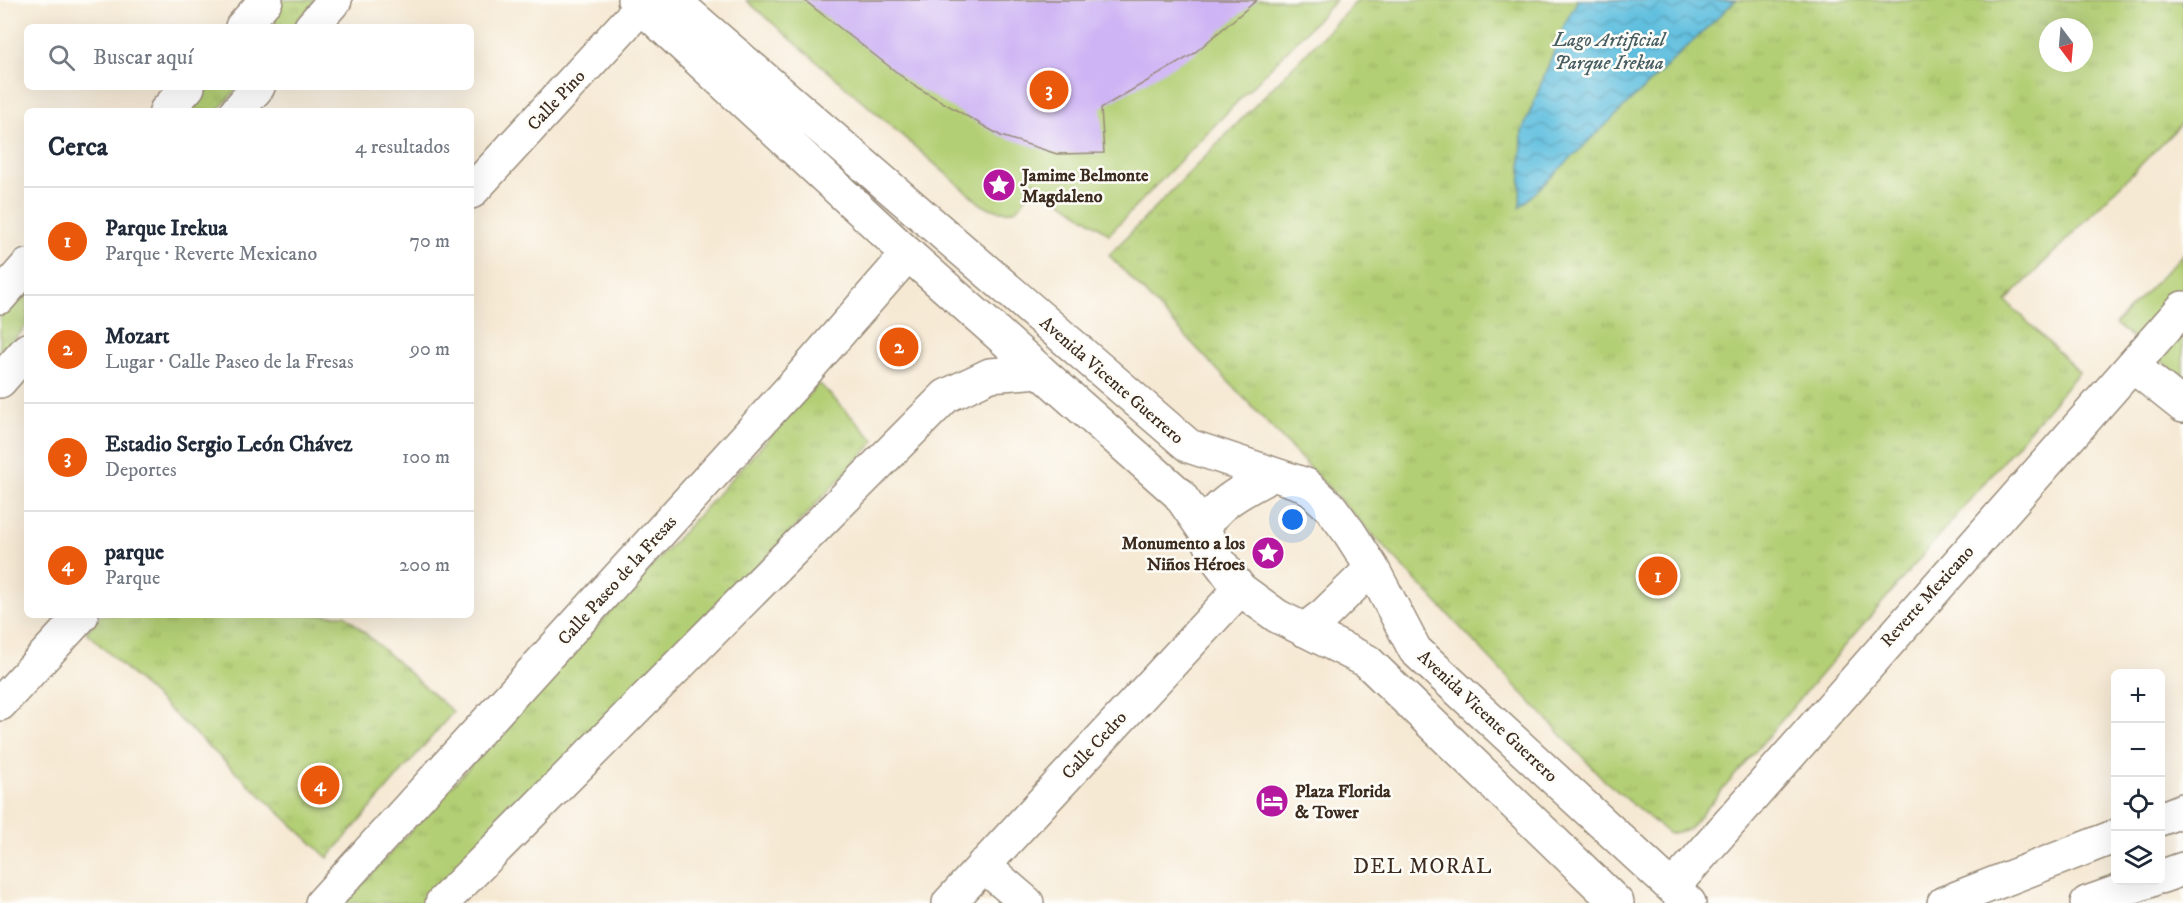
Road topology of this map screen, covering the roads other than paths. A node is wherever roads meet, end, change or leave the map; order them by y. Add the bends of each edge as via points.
1 (266, 0) edge
2 (334, 0) edge
3 (673, 0) edge
4 (638, 4) edge
5 (245, 24) edge
6 (314, 24) edge
7 (185, 90) edge
8 (255, 90) edge
9 (169, 108) edge
10 (240, 108) edge
11 (474, 189) edge
12 (908, 254) junction
13 (24, 269) edge
14 (0, 297) edge
15 (2183, 308) edge
16 (24, 353) edge
17 (2134, 367) junction
18 (1040, 371) junction
19 (0, 381) edge
20 (2183, 406) edge
21 (1272, 474) junction
22 (1204, 530) junction
23 (1372, 568) junction
24 (1240, 588) junction
25 (79, 618) edge
26 (1304, 630) junction
27 (0, 704) edge
28 (2183, 810) edge
29 (2165, 817) edge
30 (2111, 838) edge
31 (983, 865) junction
32 (2183, 869) edge
33 (2165, 875) edge
34 (2010, 876) junction
35 (2137, 885) edge
36 (1681, 895) edge
37 (322, 903) edge
38 (442, 903) edge
39 (949, 903) edge
40 (1027, 903) edge
41 (1617, 903) edge
42 (1944, 903) edge
43 (1983, 903) edge
44 (2087, 903) edge

1 - 5 main road
2 - 6 main road
3 - 21 main road, Avenida Vicente Guerrero via 1189,446
4 - 11 main road, Calle Pino
4 - 12 main road
7 - 9 main road
8 - 10 main road
12 - 18 main road
12 - 37 main road, Calle Paseo de la Fresas via 792,387
13 - 14 main road
15 - 17 main road, Reverte Mexicano
16 - 19 main road
17 - 20 main road
17 - 36 main road, Reverte Mexicano via 1905,621
18 - 22 main road via 1179,494
18 - 38 main road via 990,375 946,396
21 - 22 main road via 1220,507 1207,520
21 - 23 main road, Avenida Vicente Guerrero via 1306,485 1331,508
22 - 24 main road via 1218,560
23 - 26 main road
23 - 36 main road, Avenida Vicente Guerrero via 1415,650
24 - 26 main road via 1277,616
24 - 31 main road, Calle Cedro
25 - 27 main road
26 - 41 main road via 1367,661
28 - 29 main road
30 - 34 main road
31 - 39 main road, Calle Cedro
31 - 40 main road
32 - 33 main road
34 - 42 main road
34 - 43 main road
35 - 44 main road

